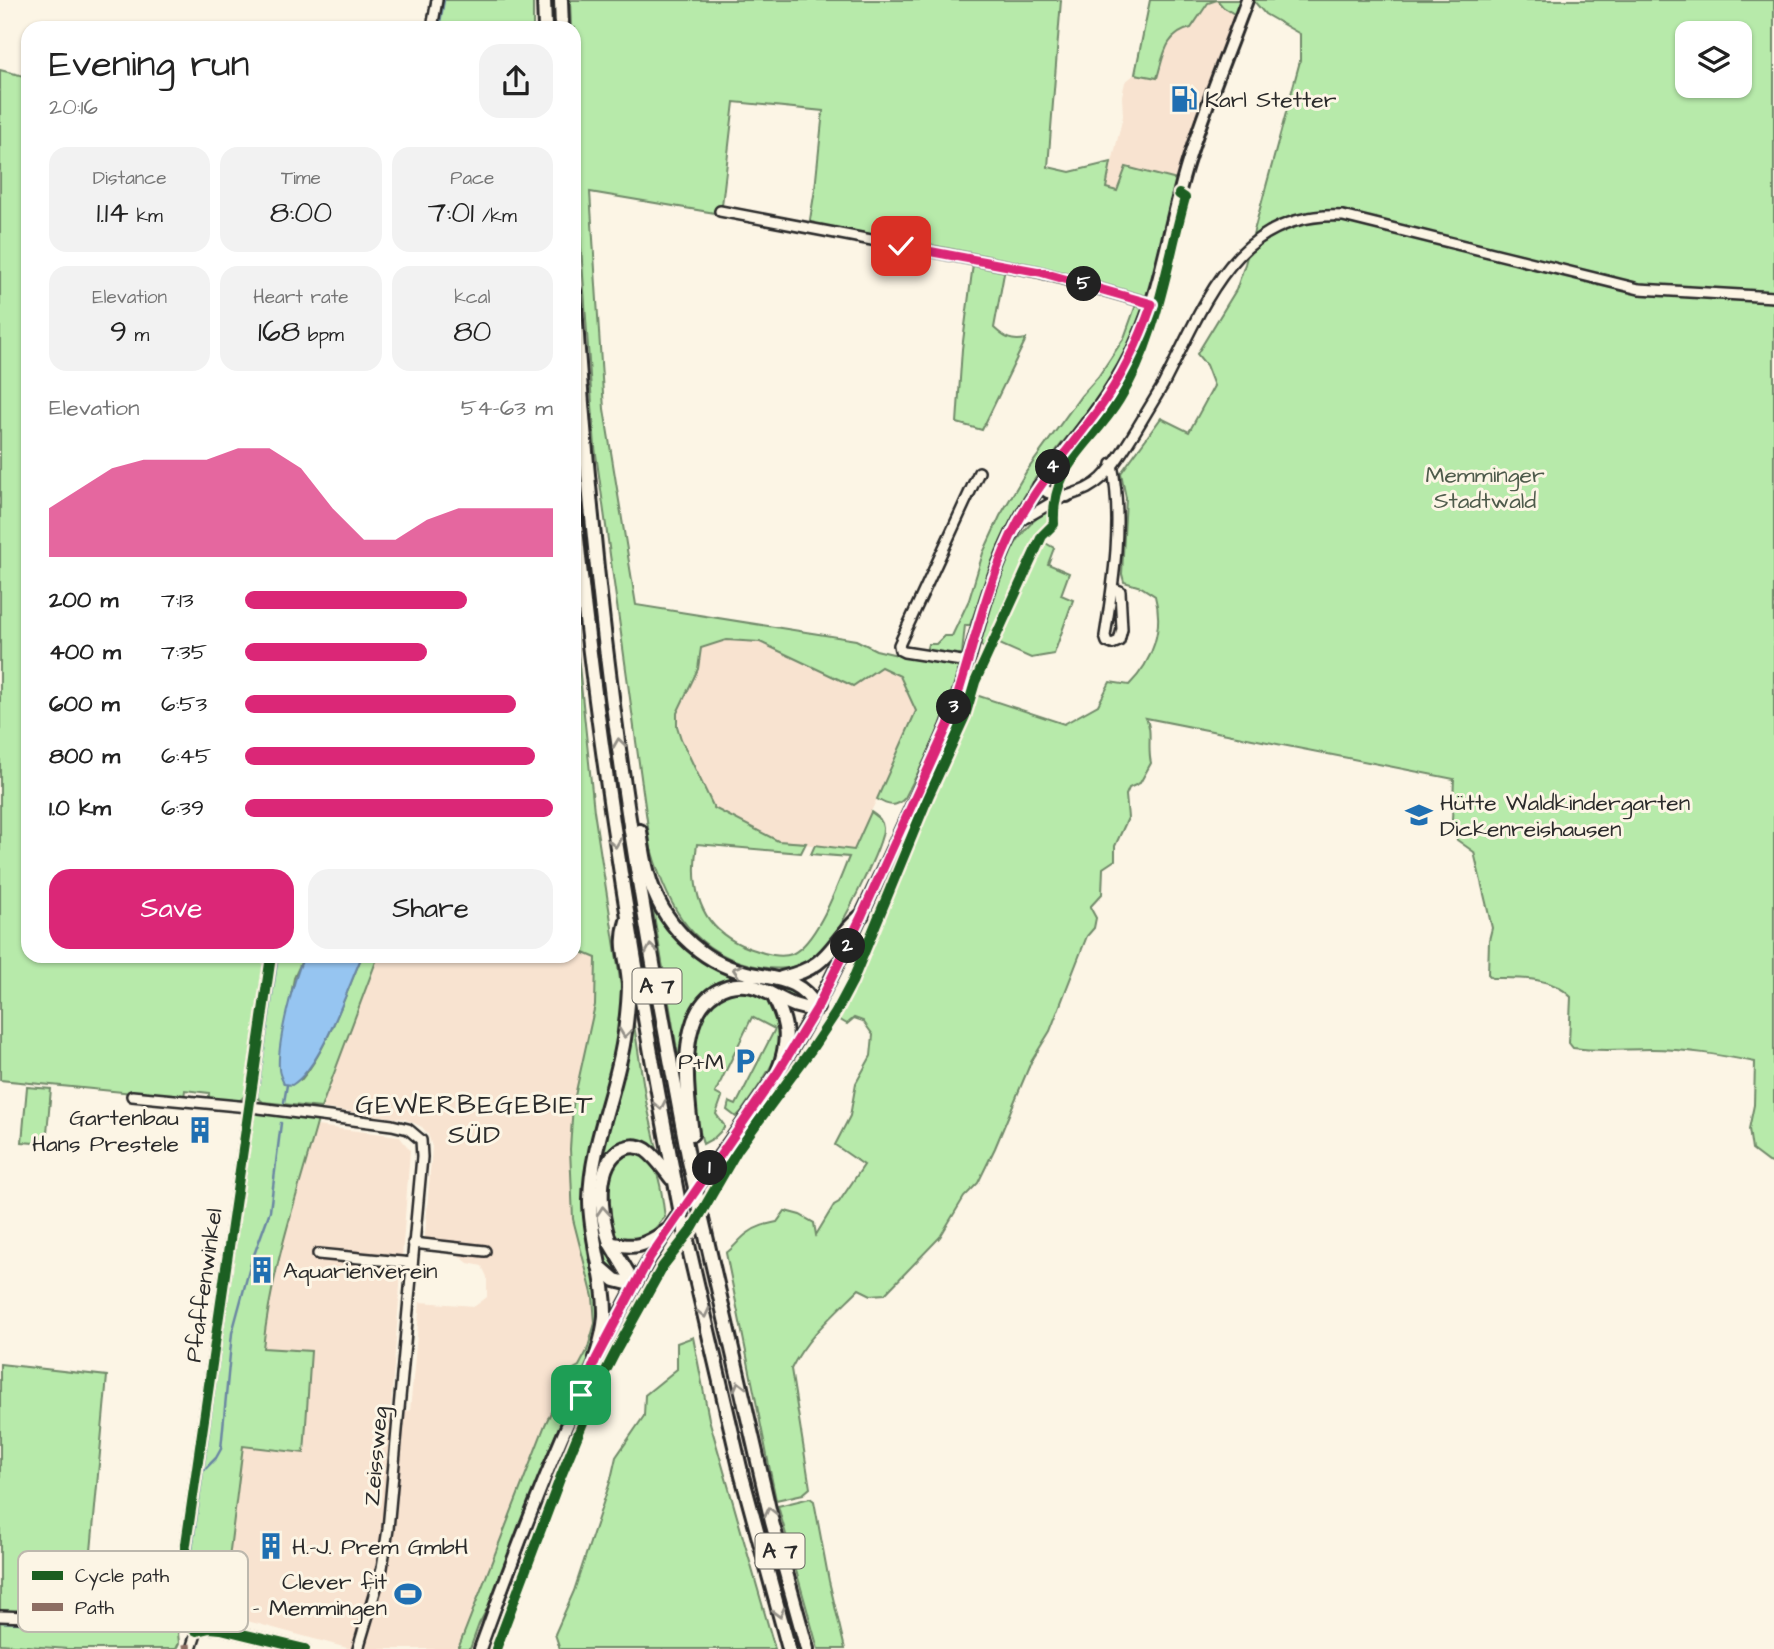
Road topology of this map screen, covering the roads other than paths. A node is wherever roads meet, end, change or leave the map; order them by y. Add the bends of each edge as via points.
1 (437, 0) edge
2 (544, 0) edge
3 (561, 0) edge
4 (1247, 0) edge
5 (433, 21) edge
6 (545, 21) edge
7 (562, 21) edge
8 (720, 211) dead end
9 (1774, 297) edge
10 (1152, 304) junction
11 (581, 376) edge
12 (1112, 464) junction
13 (979, 472) dead end
14 (1039, 486) junction
15 (1067, 496) junction
16 (1018, 521) junction
17 (581, 569) edge
18 (1112, 588) junction
19 (968, 662) junction
20 (628, 811) junction
21 (862, 915) junction
22 (628, 917) junction
23 (270, 963) edge
24 (781, 978) junction
25 (774, 997) junction
26 (817, 1008) junction
27 (778, 1072) junction
28 (132, 1096) dead end
29 (253, 1108) junction
30 (689, 1161) junction
31 (675, 1182) junction
32 (666, 1232) junction
33 (413, 1243) junction
34 (610, 1244) junction
35 (485, 1251) dead end
36 (318, 1254) dead end
37 (412, 1263) junction
38 (598, 1266) junction
39 (635, 1284) junction
40 (596, 1359) junction
41 (186, 1551) edge
42 (0, 1616) edge
43 (18, 1616) edge
44 (197, 1632) edge
45 (234, 1632) edge
46 (191, 1649) edge
47 (305, 1649) edge
48 (358, 1649) edge
49 (481, 1649) edge
50 (789, 1649) edge
51 (807, 1649) edge

1 - 5 street
2 - 6 highway
3 - 7 highway
4 - 10 main road via 1187,165
8 - 10 street via 1040,272
9 - 12 street via 1639,289 1343,216 1322,215 1258,238 1230,266 1211,289 1163,385
10 - 14 main road via 1112,388
20 -> 11 highway, A 7 via 593,522
12 - 15 street via 1089,489
12 - 18 street via 1118,501
13 - 19 street via 899,645 904,652
14 - 15 main road
14 - 16 main road
15 - 16 street
16 - 19 main road via 991,580
17 -> 22 highway, A 7
18 - 18 street via 1105,636 1112,644 1119,641 1122,629 1120,592
19 - 21 main road via 948,725
24 -> 20 highway, A 7 via 730,968 683,938 648,876 638,821
30 -> 20 highway, A 7
21 - 24 highway via 818,964
21 - 26 main road
22 -> 31 highway, A 7
22 -> 38 highway via 622,937 629,982 625,1038 591,1176
23 - 29 street, Pfaffenwinkel
24 - 26 highway, A 7 via 804,991
25 - 26 highway via 802,1009
25 - 27 highway via 786,1027
25 - 30 highway via 754,987 731,985 711,995 698,1011 688,1060
26 - 27 main road
27 - 32 main road
28 - 29 street
29 - 33 street, Zeissweg via 408,1129 421,1140 422,1157
29 - 41 street, Pfaffenwinkel
51 -> 30 highway, A 7, bridge via 772,1522
34 -> 31 highway, A 7 via 602,1198 611,1156 631,1146 642,1148
31 -> 50 highway, A 7, bridge via 745,1488
32 - 34 highway via 634,1248
32 - 39 main road
33 - 35 street
33 - 37 street, Zeissweg
34 - 39 highway
36 - 37 street
37 - 48 street, Zeissweg via 385,1548
38 - 39 highway via 615,1280
38 - 40 highway via 605,1315
39 - 40 main road
40 - 49 main road
42 - 43 street
44 - 46 street
45 - 47 street

